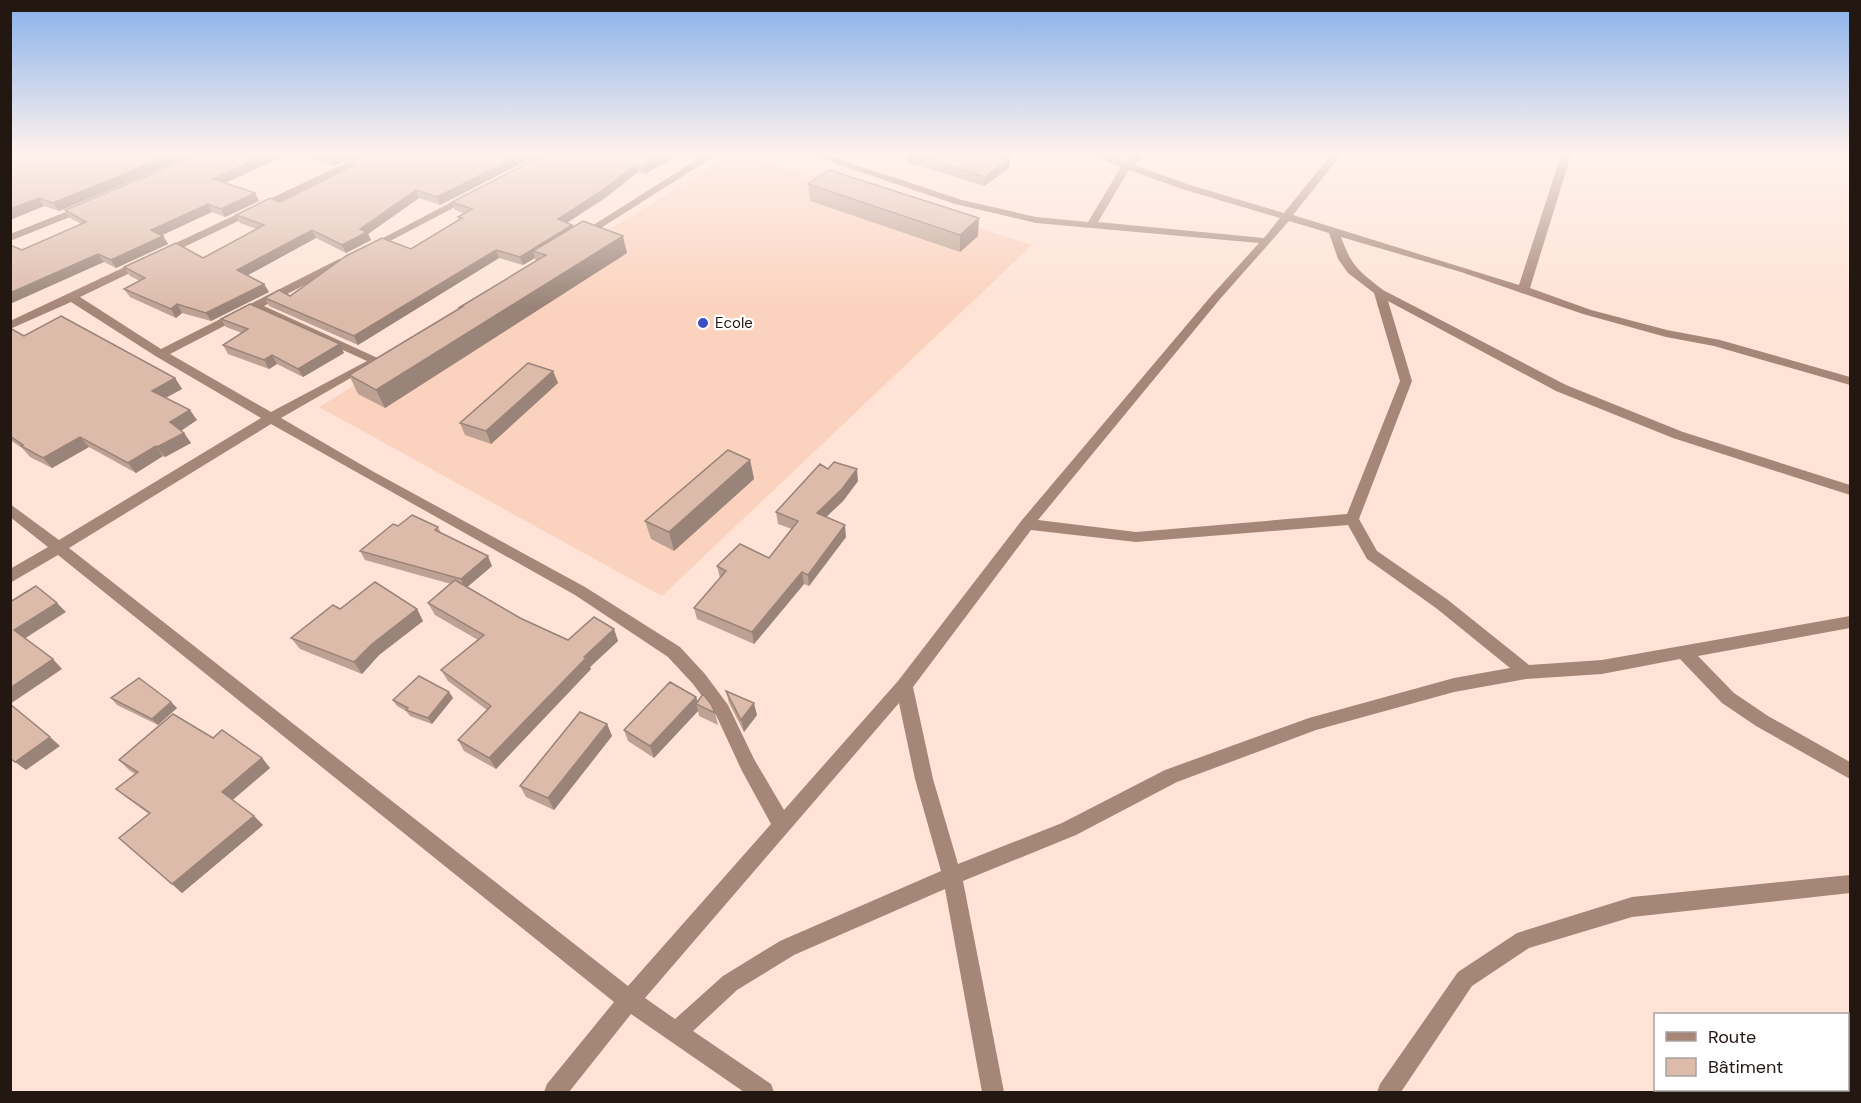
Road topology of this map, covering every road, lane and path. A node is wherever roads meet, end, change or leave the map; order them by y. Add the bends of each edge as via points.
1 (93, 203) edge
2 (270, 203) edge
3 (456, 203) edge
4 (634, 203) edge
5 (965, 203) edge
6 (1104, 203) edge
7 (1240, 203) edge
8 (1297, 203) edge
9 (1551, 203) edge
10 (1285, 218) junction
11 (1091, 225) junction
12 (1334, 232) junction
13 (10, 238) edge
14 (575, 240) edge
15 (1267, 242) junction
16 (1523, 291) junction
17 (1379, 292) junction
18 (73, 298) junction
19 (255, 306) junction
20 (10, 327) edge
21 (161, 354) junction
22 (1851, 381) edge
23 (271, 418) junction
24 (1851, 490) edge
25 (10, 509) edge
26 (1352, 519) junction
27 (1027, 524) junction
28 (59, 547) junction
29 (10, 577) edge
30 (1851, 622) edge
31 (1684, 653) junction
32 (1526, 672) junction
33 (904, 686) junction
34 (1851, 771) edge
35 (782, 825) junction
36 (952, 876) junction
37 (1851, 884) edge
38 (629, 1000) junction
39 (676, 1032) junction
40 (555, 1092) edge
41 (763, 1092) edge
42 (993, 1092) edge
43 (1388, 1092) edge

1 - 13 street
2 - 18 street
3 - 19 street
4 - 14 street
5 - 11 street via 1036,220
6 - 11 street
7 - 10 street
8 - 10 street
9 - 16 street
10 - 12 street
10 - 15 street
11 - 15 street
12 - 16 street
12 - 17 street via 1352,271
15 - 27 street via 1216,297
16 - 22 street via 1628,324 1716,343
17 - 24 street via 1561,388 1678,435
17 - 26 street via 1406,381
18 - 20 street
18 - 21 street
19 - 21 street
19 - 23 street via 381,357
21 - 23 street
23 - 28 street
23 - 35 street via 580,591 675,652 722,710
25 - 28 street
26 - 27 street via 1136,537
26 - 32 street via 1372,555 1442,604
27 - 33 street
28 - 29 street
28 - 38 street
30 - 31 street
31 - 32 street via 1602,667
31 - 34 street via 1728,698
32 - 36 street via 1454,685 1314,723 1171,776 1069,829
33 - 35 street
33 - 36 street via 924,779
35 - 38 street
36 - 39 street via 787,948 730,983
36 - 42 street
37 - 43 street via 1632,907 1524,940 1465,979
38 - 39 street
38 - 40 street
39 - 41 street

